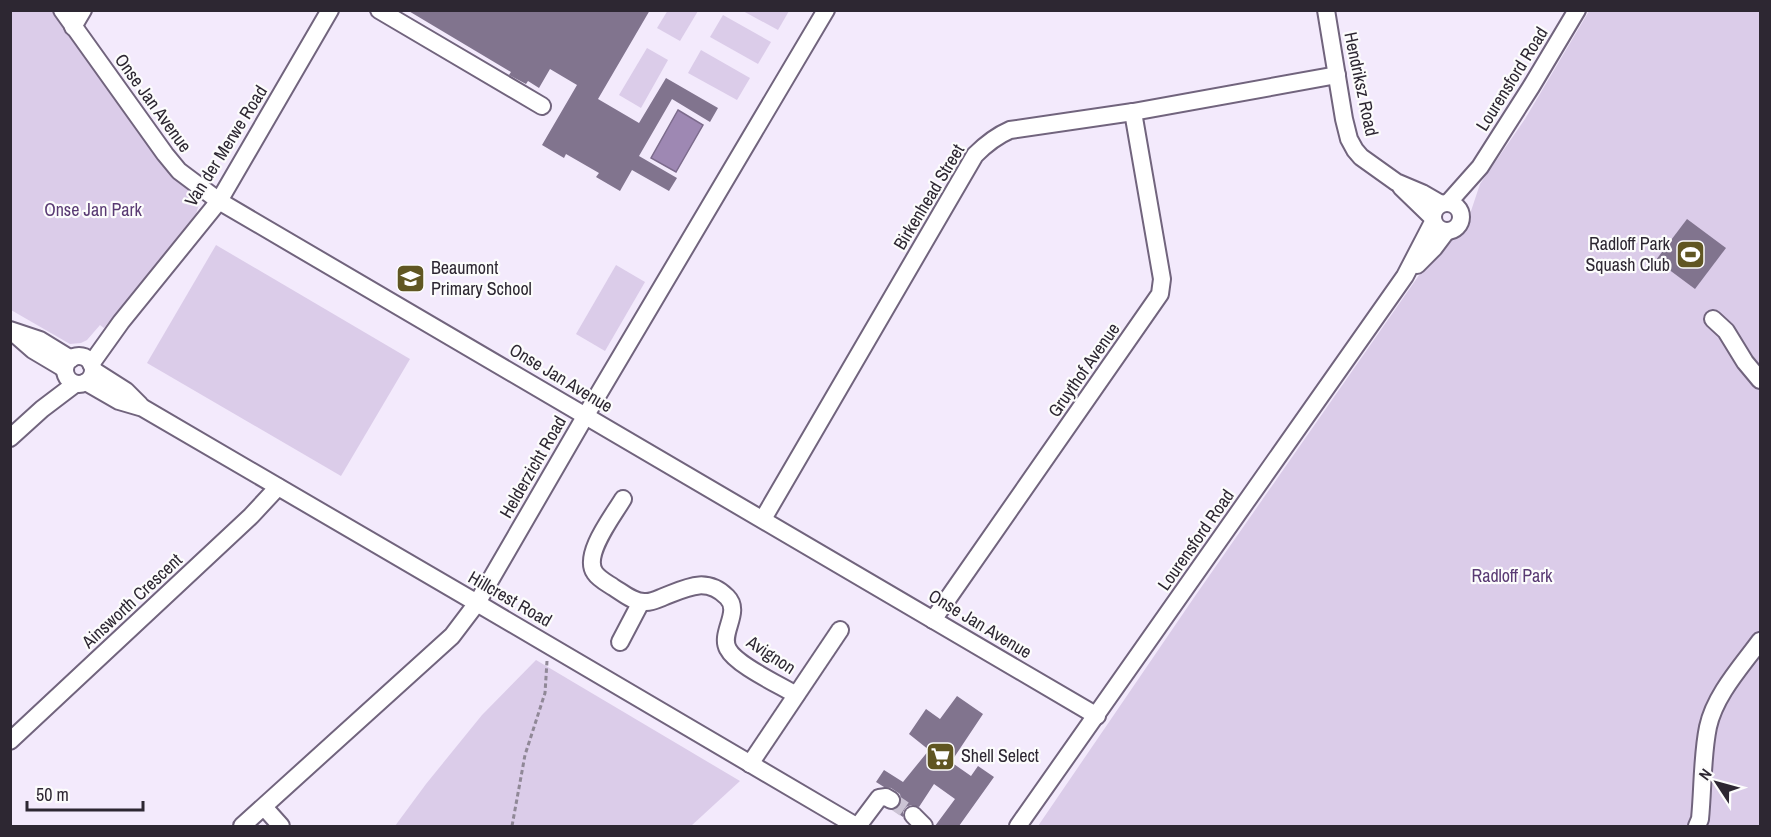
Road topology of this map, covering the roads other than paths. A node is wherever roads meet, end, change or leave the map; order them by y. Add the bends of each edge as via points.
1 (62, 10) edge
2 (83, 10) edge
3 (330, 10) edge
4 (379, 10) edge
5 (826, 10) edge
6 (1326, 10) edge
7 (1577, 10) edge
8 (73, 27) junction
9 (1337, 75) junction
10 (542, 106) dead end
11 (1133, 112) junction
12 (219, 201) junction
13 (1444, 215) junction
14 (1713, 319) dead end
15 (10, 330) edge
16 (79, 370) junction
17 (1761, 380) edge
18 (586, 415) junction
19 (10, 438) edge
20 (278, 487) junction
21 (622, 499) dead end
22 (763, 519) junction
23 (641, 602) junction
24 (477, 603) junction
25 (933, 620) junction
26 (840, 630) dead end
27 (1761, 641) edge
28 (620, 642) dead end
29 (796, 695) junction
30 (1096, 716) junction
31 (10, 741) edge
32 (750, 764) junction
33 (891, 800) dead end
34 (264, 807) junction
35 (243, 826) edge
36 (281, 826) edge
37 (857, 826) edge
38 (1018, 826) edge
39 (1697, 826) edge

1 - 8 street, Onse Jan Avenue
2 - 8 street
3 - 12 street, Van der Merwe Road
4 - 10 street
5 - 18 street, Helderzicht Road
6 - 9 street, Hendriksz Road
7 - 13 street, Lourensford Road via 1480,167
8 - 12 street, Onse Jan Avenue via 179,171
9 - 11 street, Birkenhead Street
9 - 13 street, Hendriksz Road via 1349,139 1355,150
11 - 22 street, Birkenhead Street via 1010,130 975,155
11 - 25 street, Gruythof Avenue via 1162,279 1160,294
12 - 16 street, Van der Merwe Road
12 - 18 street, Onse Jan Avenue
13 - 30 street, Lourensford Road via 1434,248 1405,276
14 - 17 street
15 - 16 street, Hillcrest Road via 33,350
16 - 19 street, Van der Merwe Road
16 - 20 street, Hillcrest Road via 126,391 143,408
18 - 22 street, Onse Jan Avenue
18 - 24 street, Helderzicht Road
20 - 24 street, Hillcrest Road
20 - 31 street, Ainsworth Crescent
21 - 23 street via 596,545 591,566 604,581
22 - 25 street, Onse Jan Avenue
23 - 28 street
23 - 29 street, Avignon via 651,602 698,584 715,589 727,597 733,610 726,634 728,650
24 - 32 street, Hillcrest Road
24 - 34 street, Helderzicht Road via 452,636
25 - 30 street, Onse Jan Avenue
26 - 29 street, Avignon
27 - 39 street via 1731,680 1708,726
29 - 32 street, Avignon
30 - 38 street, Lourensford Road
32 - 37 street, Hillcrest Road
33 - 37 street via 879,798
34 - 35 street, Helderzicht Road
34 - 36 street

